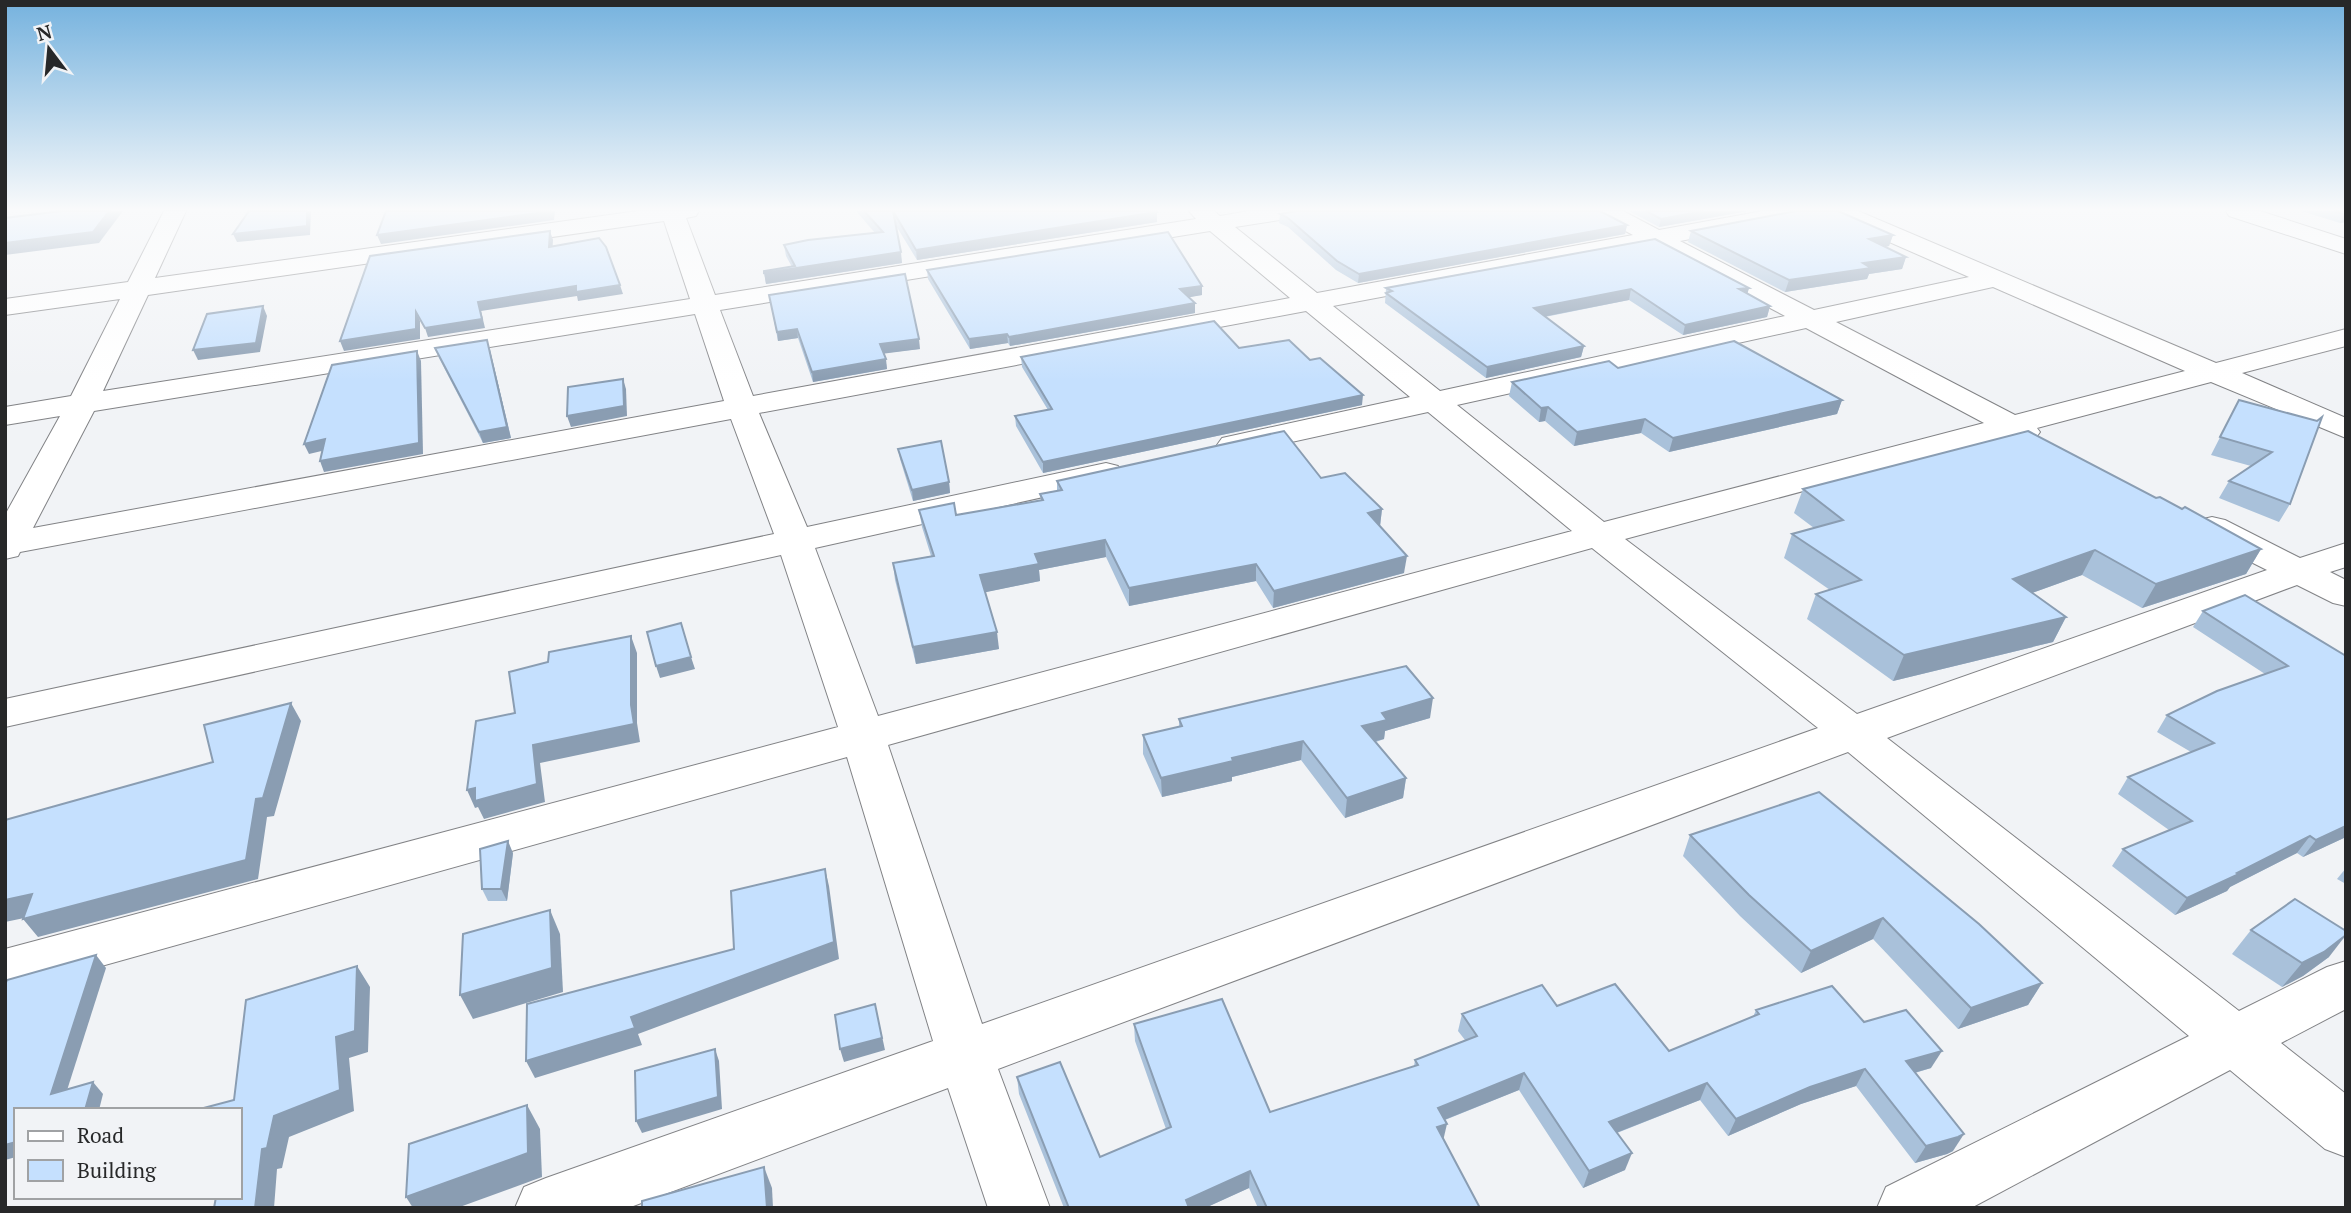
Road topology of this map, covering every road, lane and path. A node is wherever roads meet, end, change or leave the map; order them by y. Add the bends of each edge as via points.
1 (146, 268) edge
2 (286, 268) edge
3 (694, 268) edge
4 (915, 268) edge
5 (1271, 268) edge
6 (1491, 268) edge
7 (1712, 268) edge
8 (1968, 268) edge
9 (1994, 279) junction
10 (135, 289) junction
11 (1314, 302) junction
12 (705, 304) junction
13 (5, 307) edge
14 (1809, 319) junction
15 (2346, 337) edge
16 (2211, 371) junction
17 (1435, 402) junction
18 (82, 404) junction
19 (741, 405) junction
20 (5, 416) edge
21 (2012, 426) junction
22 (2346, 429) edge
23 (2050, 445) edge
24 (1203, 452) edge
25 (1135, 467) edge
26 (2186, 514) edge
27 (1598, 535) junction
28 (794, 539) junction
29 (6, 545) edge
30 (2346, 554) edge
31 (2297, 571) junction
32 (2346, 596) edge
33 (5, 713) edge
34 (1851, 732) junction
35 (863, 736) junction
36 (5, 971) edge
37 (2346, 983) edge
38 (2233, 1039) junction
39 (965, 1055) junction
40 (2346, 1130) edge
41 (546, 1208) edge
42 (1019, 1208) edge
43 (1908, 1208) edge

1 - 10 street
2 - 10 street
3 - 12 street
4 - 12 street
5 - 11 street
6 - 11 street
7 - 14 street
8 - 9 street
9 - 14 street
9 - 16 street
10 - 13 street
10 - 18 street
11 - 17 street
11 - 19 street
12 - 18 street
12 - 19 street
14 - 17 street
14 - 21 street
15 - 16 street
16 - 21 street
16 - 22 street
17 - 24 street
17 - 27 street
18 - 20 street
18 - 29 street
19 - 28 street
19 - 29 street
21 - 23 street
21 - 27 street
25 - 28 street
26 - 31 street
27 - 34 street
27 - 35 street
28 - 33 street
28 - 35 street
30 - 31 street
31 - 32 street
31 - 34 street
34 - 38 street
34 - 39 street
35 - 36 street
35 - 39 street
37 - 38 street
38 - 40 street
38 - 43 street
39 - 41 street
39 - 42 street

